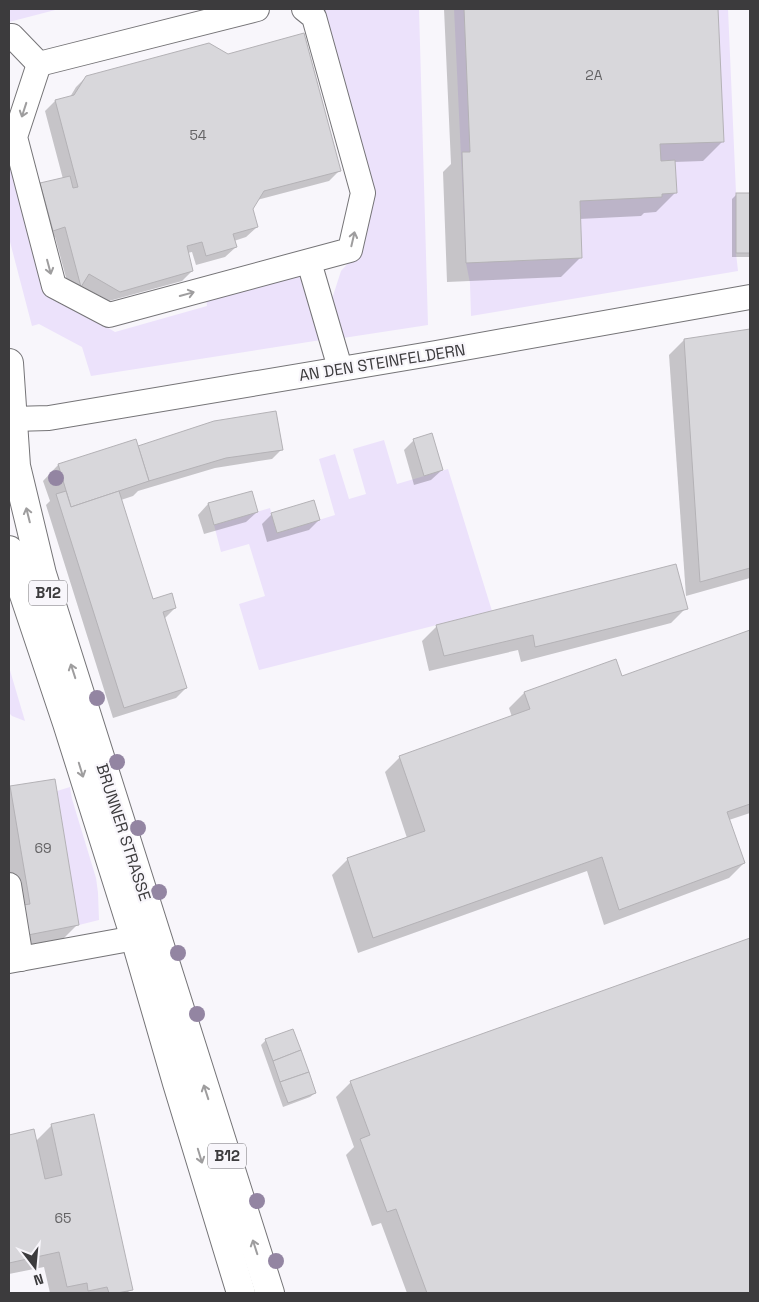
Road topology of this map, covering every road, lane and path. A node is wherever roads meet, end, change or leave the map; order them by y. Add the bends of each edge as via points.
1 (257, 9) edge
2 (304, 9) edge
3 (9, 36) edge
4 (39, 64) junction
5 (309, 262) junction
6 (750, 297) edge
7 (9, 363) edge
8 (340, 368) junction
9 (11, 420) edge
10 (9, 550) edge
11 (9, 885) edge
12 (146, 936) junction
13 (15, 960) edge
14 (171, 1022) junction
15 (241, 1293) edge
16 (270, 1293) edge

1 - 4 street
5 -> 2 street via 350,250 364,193 314,17
3 - 4 street
4 -> 5 street via 15,137 54,286 109,315
5 - 8 street
6 - 8 street, AN DEN STEINFELDERN
7 - 9 main road, BRUNNER STRASSE / B12
8 - 9 street, AN DEN STEINFELDERN via 49,418
12 -> 9 main road, BRUNNER STRASSE / B12 via 42,574 16,466
10 -> 12 main road, BRUNNER STRASSE / B12 via 67,723
11 - 13 street
12 - 13 street
12 - 14 main road, BRUNNER STRASSE / B12
14 -> 15 main road, BRUNNER STRASSE / B12
16 -> 14 main road, BRUNNER STRASSE / B12

